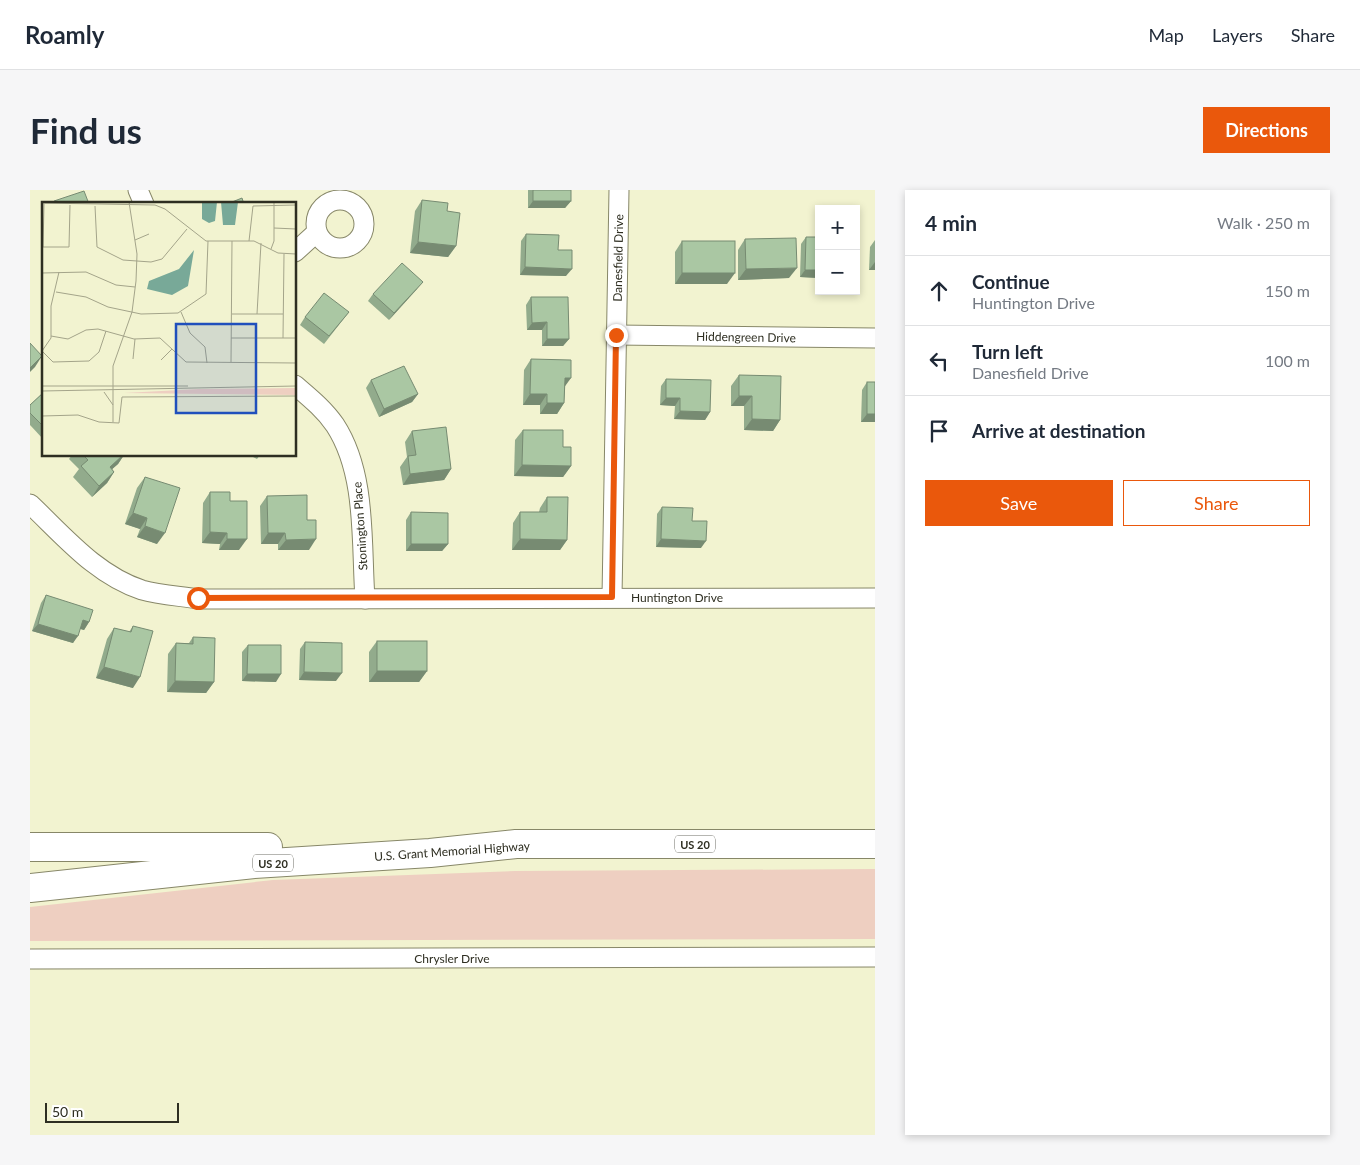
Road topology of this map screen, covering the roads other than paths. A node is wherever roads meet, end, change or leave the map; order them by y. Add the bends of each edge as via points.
1 (138, 190) edge
2 (619, 190) edge
3 (143, 202) edge
4 (317, 232) dead end
5 (296, 251) edge
6 (616, 335) junction
7 (875, 338) edge
8 (296, 386) edge
9 (30, 504) edge
10 (612, 597) junction
11 (875, 598) edge
12 (365, 600) junction
13 (516, 844) junction
14 (875, 844) edge
15 (30, 847) edge
16 (30, 888) edge
17 (875, 957) edge
18 (30, 959) edge

1 - 3 street
2 - 6 street, Danesfield Drive
4 - 5 street
6 - 7 street, Hiddengreen Drive
6 - 10 street, Danesfield Drive
8 - 12 street, Stonington Place via 322,409 344,439 350,455 358,487
9 - 12 street, Huntington Drive via 101,571 144,590 198,598
10 - 11 street, Huntington Drive
10 - 12 street, Huntington Drive
13 - 14 main road, U.S. Grant Memorial Highway / US 20
13 - 15 main road, US 20
13 - 16 main road, U.S. Grant Memorial Highway / US 20 via 254,864
17 - 18 street, Chrysler Drive

